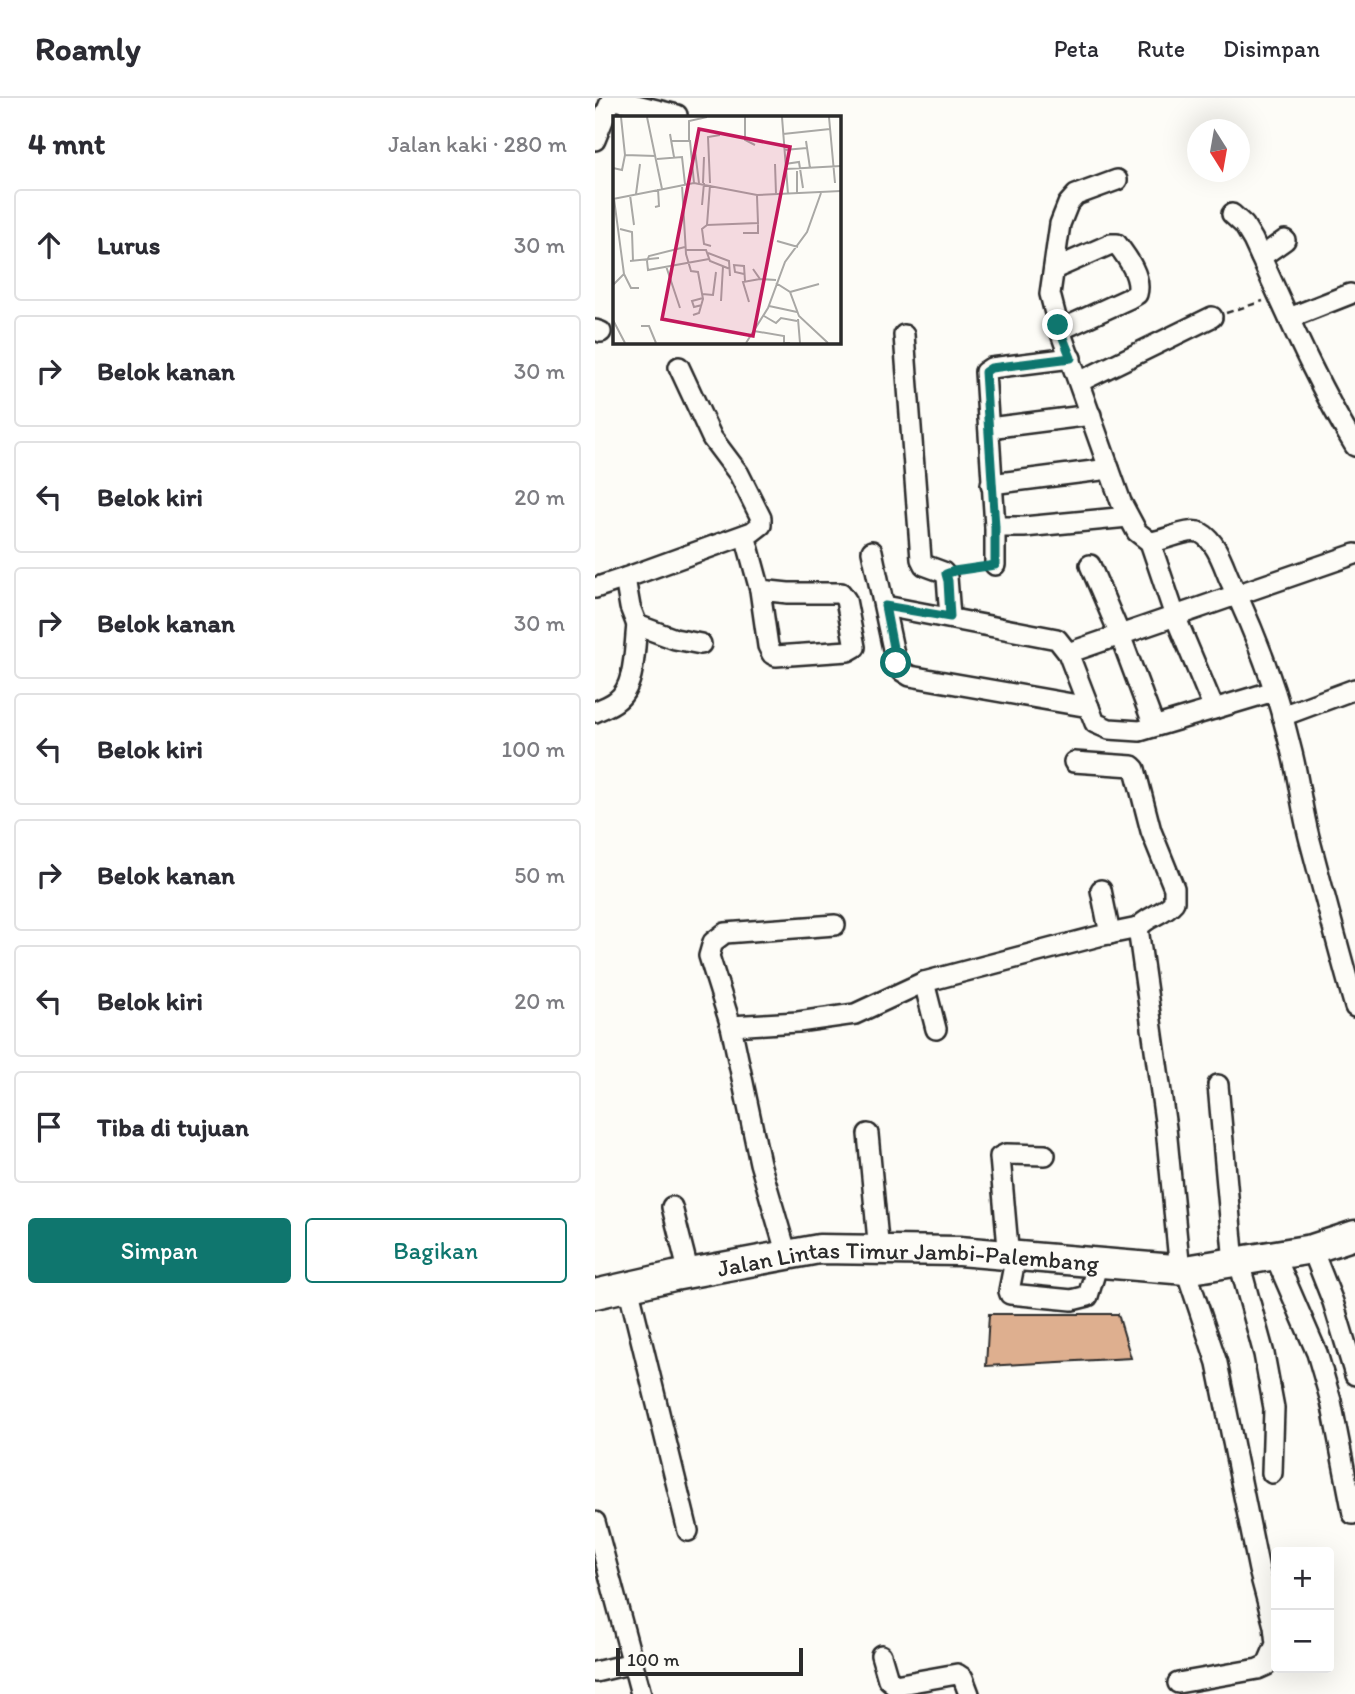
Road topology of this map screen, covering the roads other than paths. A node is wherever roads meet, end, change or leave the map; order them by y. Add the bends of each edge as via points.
1 (612, 98) edge
2 (677, 115) dead end
3 (595, 141) edge
4 (1117, 180) dead end
5 (1232, 214) dead end
6 (1286, 240) dead end
7 (1261, 257) junction
8 (1054, 269) junction
9 (1350, 294) dead end
10 (1212, 317) road end
11 (1289, 318) junction
12 (1060, 330) junction
13 (904, 335) dead end
14 (1071, 358) junction
15 (679, 367) dead end
16 (1079, 382) junction
17 (1091, 415) junction
18 (989, 428) junction
19 (1355, 446) edge
20 (1109, 469) junction
21 (991, 484) junction
22 (1128, 517) junction
23 (995, 527) junction
24 (745, 534) junction
25 (1150, 542) junction
26 (872, 551) dead end
27 (1355, 554) edge
28 (995, 565) road end
29 (1090, 565) dead end
30 (625, 578) junction
31 (595, 588) edge
32 (759, 590) junction
33 (1237, 594) junction
34 (885, 606) junction
35 (1175, 616) junction
36 (950, 617) junction
37 (637, 625) junction
38 (1120, 635) junction
39 (701, 644) dead end
40 (1068, 653) junction
41 (1355, 689) edge
42 (1274, 691) junction
43 (1089, 707) junction
44 (1213, 709) junction
45 (595, 712) edge
46 (1282, 716) junction
47 (1154, 726) junction
48 (1074, 762) dead end
49 (1101, 890) dead end
50 (835, 925) dead end
51 (1139, 928) junction
52 (1109, 934) junction
53 (924, 982) junction
54 (1355, 1007) edge
55 (731, 1026) junction
56 (936, 1029) dead end
57 (1218, 1085) dead end
58 (868, 1134) dead end
59 (1045, 1155) dead end
60 (672, 1207) dead end
61 (1355, 1235) edge
62 (878, 1241) junction
63 (784, 1245) junction
64 (1312, 1249) junction
65 (1012, 1252) junction
66 (1275, 1256) junction
67 (1098, 1263) junction
68 (1232, 1263) junction
69 (687, 1266) junction
70 (1182, 1266) junction
71 (628, 1286) junction
72 (595, 1287) edge
73 (595, 1294) edge
74 (1355, 1375) edge
75 (1272, 1473) dead end
76 (1353, 1514) dead end
77 (595, 1522) edge
78 (688, 1531) dead end
79 (598, 1544) edge
80 (881, 1655) dead end
81 (632, 1663) junction
82 (595, 1672) edge
83 (1178, 1683) dead end
84 (641, 1694) edge
85 (969, 1694) edge

1 - 2 street
1 - 3 street
4 - 8 street via 1076,195 1068,204 1060,224
5 - 7 street via 1244,225
6 - 7 street
7 - 11 street
8 - 12 street via 1050,294
8 - 12 street via 1117,243 1139,288 1137,294
9 - 11 street
10 - 16 street
11 - 19 street
12 - 14 street
13 - 36 street via 921,559 927,567 946,574
14 - 16 street
14 - 18 street via 987,369
15 - 24 street via 712,438 739,474 761,518 761,525
16 - 17 street
17 - 18 street
17 - 20 street
18 - 21 street
20 - 21 street
20 - 22 street
21 - 23 street
22 - 23 street
22 - 25 street
23 - 28 street
24 - 30 street
24 - 32 street
25 - 33 street via 1190,531 1203,534
25 - 35 street
26 - 34 street
27 - 33 street
29 - 38 street
30 - 31 street
30 - 37 street
32 - 32 street via 841,593 855,647 772,654
33 - 35 street
33 - 42 street
34 - 36 street
34 - 43 street via 896,663 910,676
35 - 38 street
35 - 44 street
36 - 40 street via 1049,636
37 - 39 street
37 - 45 street via 625,691 617,701
38 - 40 street
38 - 47 street
40 - 43 street
41 - 46 street
42 - 44 street
42 - 46 street
43 - 47 street via 1094,723 1109,729 1140,731
44 - 47 street
46 - 54 street
48 - 51 street via 1135,769 1151,831 1174,888 1169,908
49 - 52 street
50 - 55 street via 725,933 713,942 709,956
51 - 52 street
51 - 70 street
52 - 53 street
53 - 55 street via 856,1014
53 - 56 street
55 - 63 street via 760,1163
57 - 68 street
58 - 62 street
59 - 65 street via 1000,1157
60 - 69 street
61 - 64 highway, Jalan Lintas Timur Jambi-Palembang
62 - 63 highway, Jalan Lintas Timur Jambi-Palembang
62 - 65 highway, Jalan Lintas Timur Jambi-Palembang
63 - 69 highway, Jalan Lintas Timur Jambi-Palembang
64 - 66 highway, Jalan Lintas Timur Jambi-Palembang
64 - 74 street
65 - 67 highway, Jalan Lintas Timur Jambi-Palembang
65 - 67 street via 1010,1294 1072,1300 1089,1296
65 - 70 highway, Jalan Lintas Timur Jambi-Palembang
65 - 71 highway, Jalan Lintas Timur Jambi-Palembang via 819,1249
66 - 68 highway, Jalan Lintas Timur Jambi-Palembang
66 - 76 street via 1317,1353
67 - 70 highway, Jalan Lintas Timur Jambi-Palembang
68 - 70 highway, Jalan Lintas Timur Jambi-Palembang
68 - 75 street via 1264,1354 1274,1408
69 - 72 highway, Jalan Lintas Timur Jambi-Palembang
70 - 83 street via 1217,1363 1276,1644 1267,1665 1258,1669
71 - 73 highway, Jalan Lintas Timur Jambi-Palembang
71 - 78 street
77 - 79 street
79 - 81 street
80 - 85 street via 891,1683 957,1674
81 - 82 street
81 - 84 street

